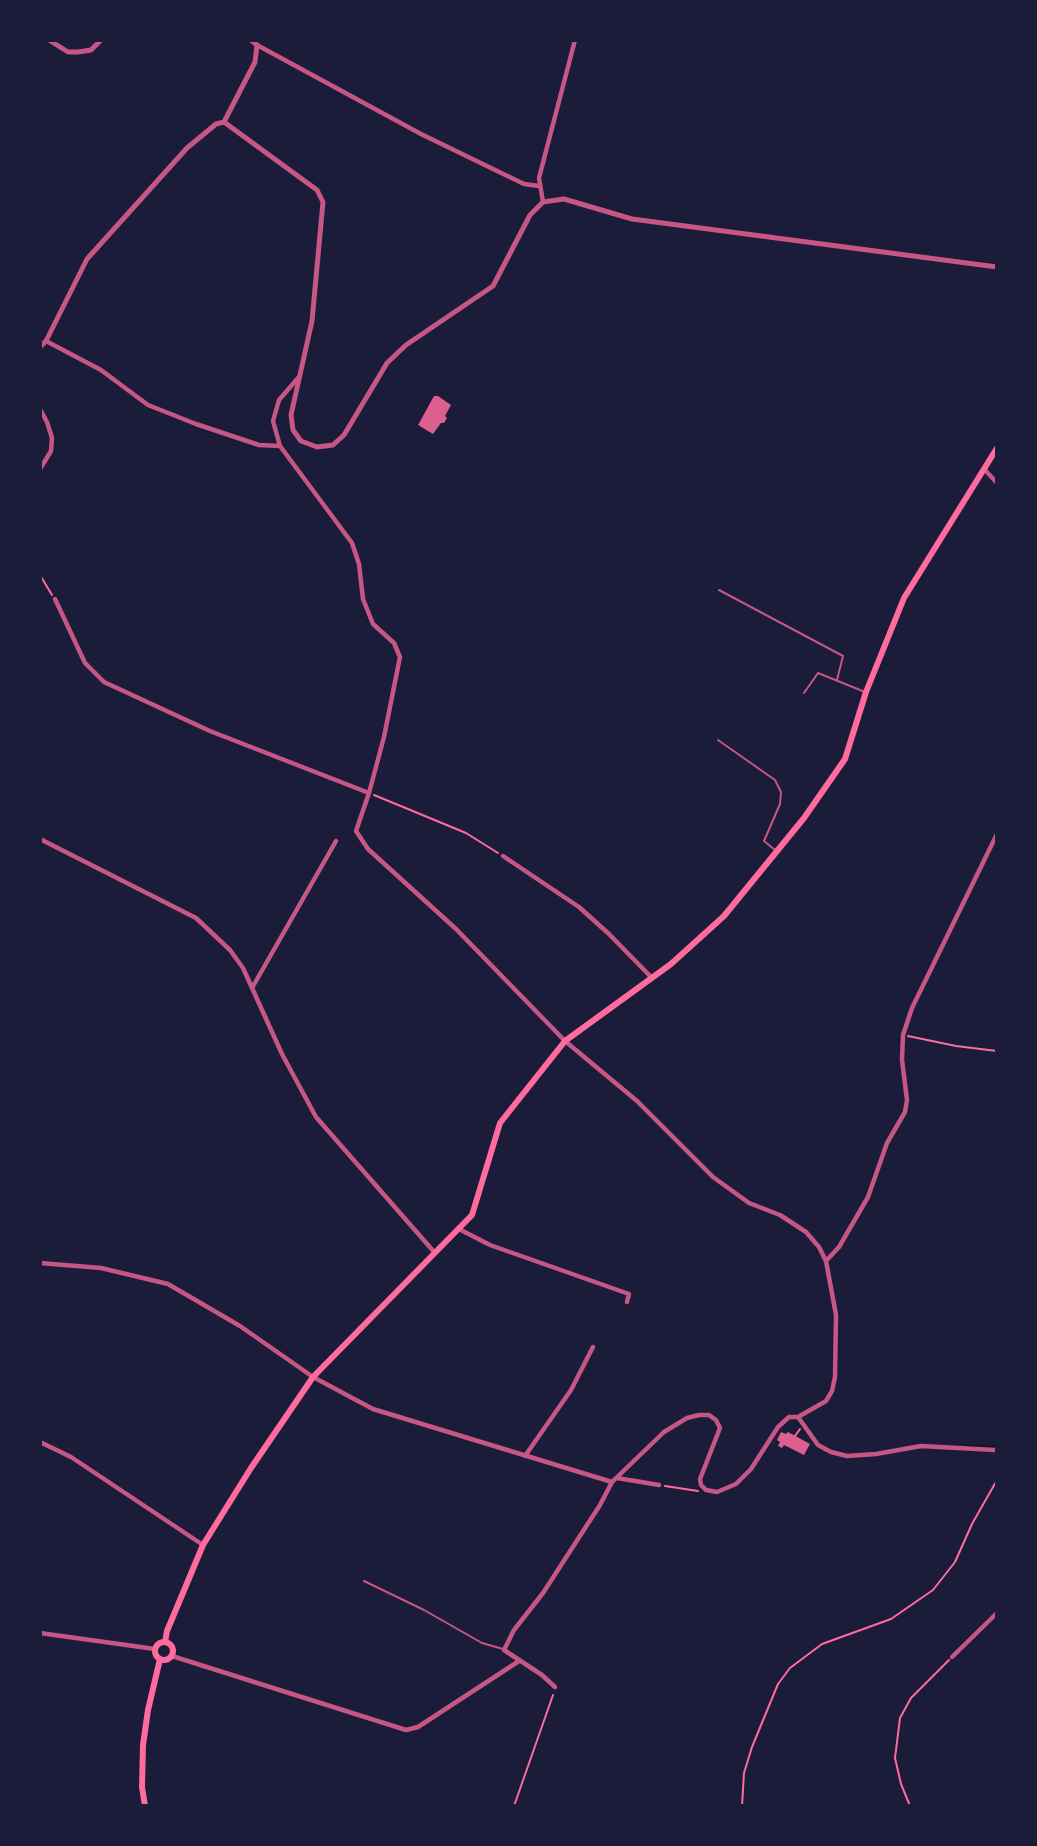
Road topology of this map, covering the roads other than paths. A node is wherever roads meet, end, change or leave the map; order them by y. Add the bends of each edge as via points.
1 (49, 40) edge
2 (101, 40) edge
3 (251, 40) edge
4 (575, 40) edge
5 (257, 45) junction
6 (224, 122) junction
7 (539, 186) junction
8 (543, 202) junction
9 (997, 267) edge
10 (46, 341) junction
11 (40, 347) edge
12 (299, 377) junction
13 (40, 409) edge
14 (280, 446) junction
15 (997, 448) edge
16 (40, 469) edge
17 (985, 470) junction
18 (997, 483) edge
19 (719, 590) dead end
20 (54, 599) road end
21 (837, 680) junction
22 (866, 692) junction
23 (804, 693) dead end
24 (718, 740) dead end
25 (369, 793) junction
26 (997, 834) edge
27 (40, 839) edge
28 (336, 841) dead end
29 (777, 851) junction
30 (503, 856) road end
31 (652, 978) junction
32 (252, 988) junction
33 (565, 1041) junction
34 (458, 1229) junction
35 (435, 1254) junction
36 (826, 1261) junction
37 (40, 1263) edge
38 (627, 1302) dead end
39 (593, 1347) dead end
40 (313, 1377) junction
41 (798, 1417) junction
42 (40, 1442) edge
43 (996, 1449) edge
44 (525, 1456) junction
45 (614, 1480) junction
46 (659, 1485) road end
47 (203, 1545) junction
48 (364, 1581) dead end
49 (997, 1614) edge
50 (40, 1633) edge
51 (165, 1642) junction
52 (155, 1649) junction
53 (504, 1650) junction
54 (172, 1656) junction
55 (952, 1657) road end
56 (160, 1659) junction
57 (519, 1661) junction
58 (555, 1687) road end
59 (145, 1806) edge

1 - 2 street via 68,52 91,50
3 - 5 street
4 - 7 street
5 - 6 street via 255,62
5 - 7 street via 421,134 524,184
6 - 10 street via 187,148 87,259
6 - 12 street via 317,190 323,202 314,309
7 - 8 street
8 - 9 street via 564,199 632,219
8 - 12 street via 530,215 493,286 387,363 344,435 333,445 317,447 301,441 293,430 291,415
10 - 11 street
10 - 14 street via 101,370 148,405 259,444
12 - 14 street via 279,400 273,421
13 - 16 street via 52,438 51,451
14 - 25 street via 352,543 373,624 394,643 400,656
15 - 17 main road
17 - 18 street
17 - 22 main road via 904,598
19 - 21 lane via 843,656
20 - 25 street via 85,663 104,682 210,731
21 - 22 lane
21 - 23 lane via 818,673
22 - 29 main road via 845,759
24 - 29 lane via 775,780 780,804 764,841
25 - 33 street via 356,831 368,849 456,929
26 - 36 street via 903,1035 905,1112 887,1143 869,1198
27 - 32 street via 196,918 230,950
28 - 32 street
29 - 31 main road via 724,916
30 - 31 street via 579,907
31 - 33 main road
32 - 35 street via 316,1117
33 - 34 main road via 500,1123 472,1215
33 - 36 street via 637,1101 713,1177 749,1203 806,1232
34 - 35 main road
34 - 38 street via 490,1245 629,1294
35 - 40 main road
36 - 41 street via 836,1315 835,1377 826,1401
37 - 40 street via 101,1268 168,1284 240,1326
39 - 44 street via 571,1390
40 - 44 street via 373,1409
40 - 47 main road
41 - 43 street via 818,1445 847,1456 921,1446
41 - 45 street via 789,1417 778,1427 736,1484 717,1492 706,1490 700,1479 720,1428 709,1415 687,1418 664,1432
42 - 47 street via 71,1457
44 - 45 street
45 - 46 street
45 - 53 street
47 - 51 main road
48 - 53 lane
49 - 55 street
50 - 52 street
51 - 52 main road
51 - 54 main road via 172,1646
52 - 56 main road
53 - 57 street
54 - 56 main road
54 - 57 street via 405,1730 418,1727
56 - 59 main road via 143,1745
57 - 58 street

